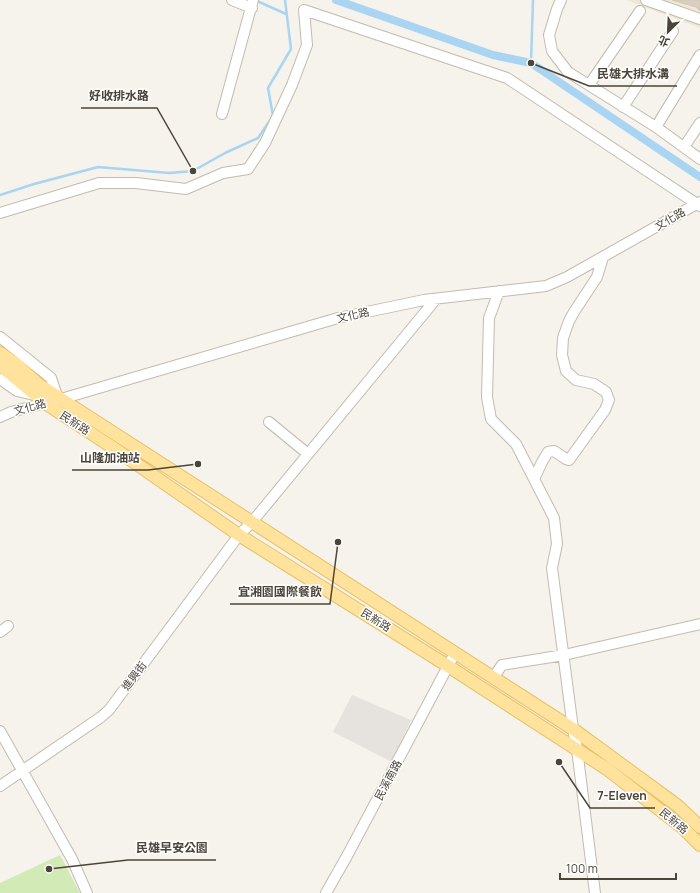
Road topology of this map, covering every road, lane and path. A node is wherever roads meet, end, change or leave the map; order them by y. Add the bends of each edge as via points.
1 (232, 0) edge
2 (561, 0) edge
3 (646, 0) edge
4 (253, 4) edge
5 (640, 12) dead end
6 (700, 19) edge
7 (673, 32) dead end
8 (700, 55) edge
9 (589, 85) junction
10 (623, 106) junction
11 (222, 114) dead end
12 (700, 123) edge
13 (656, 127) junction
14 (684, 147) junction
15 (700, 159) edge
16 (699, 204) edge
17 (0, 213) edge
18 (603, 257) junction
19 (499, 291) junction
20 (436, 299) junction
21 (0, 337) edge
22 (0, 344) edge
23 (0, 353) edge
24 (7, 369) edge
25 (59, 398) junction
26 (45, 403) junction
27 (0, 417) edge
28 (268, 422) dead end
29 (308, 454) junction
30 (534, 480) junction
31 (252, 522) junction
32 (239, 535) junction
33 (700, 624) edge
34 (455, 654) junction
35 (564, 655) junction
36 (448, 666) junction
37 (493, 678) junction
38 (573, 729) junction
39 (0, 731) edge
40 (577, 749) junction
41 (22, 771) junction
42 (0, 786) edge
43 (700, 827) edge
44 (700, 845) edge
45 (87, 893) edge
46 (326, 893) edge
47 (595, 893) edge

1 - 4 street
2 - 9 street via 549,35 552,51 568,72
3 - 6 street
4 - 11 street
5 - 9 street
7 - 10 street
8 - 13 street
9 - 10 street
10 - 13 street
12 - 14 street
13 - 14 street
14 - 15 street
16 - 17 street via 507,78 304,10 307,45 265,143 248,170 223,173 186,189 99,183
16 - 18 street, 文化路
18 - 19 street, 文化路 via 546,286
18 - 30 street via 597,277 569,321 563,338 562,355 566,371 576,380 594,384 606,392 609,400 605,410 570,460 554,451 548,452
19 - 20 street, 文化路
19 - 30 street via 489,318 489,412 491,419 516,444
20 - 25 street, 文化路 via 338,318
20 - 29 street, 進興街
21 - 25 street via 51,378
22 - 24 street
23 - 24 main road
24 - 25 main road, 民新路
24 - 26 main road, 民新路
25 - 26 street, 文化路
25 - 31 main road, 民新路
26 - 27 street, 文化路
26 - 32 main road, 民新路
28 - 29 street
29 - 31 street, 進興街
30 - 35 street via 554,518 557,544 552,568
31 - 32 street, 進興街
31 - 34 main road, 民新路
32 - 36 main road, 民新路
32 - 41 street, 進興街 via 109,710
33 - 35 street
34 - 36 street, 民溪南路
34 - 37 main road, 民新路
35 - 37 street via 502,665
35 - 38 street
36 - 40 main road, 民新路
36 - 46 street, 民溪南路
37 - 38 main road, 民新路
38 - 40 street
38 - 43 main road, 民新路 via 678,806
39 - 41 street
40 - 44 main road, 民新路 via 683,828
40 - 47 street
41 - 42 street, 進興街
41 - 45 street via 72,859

